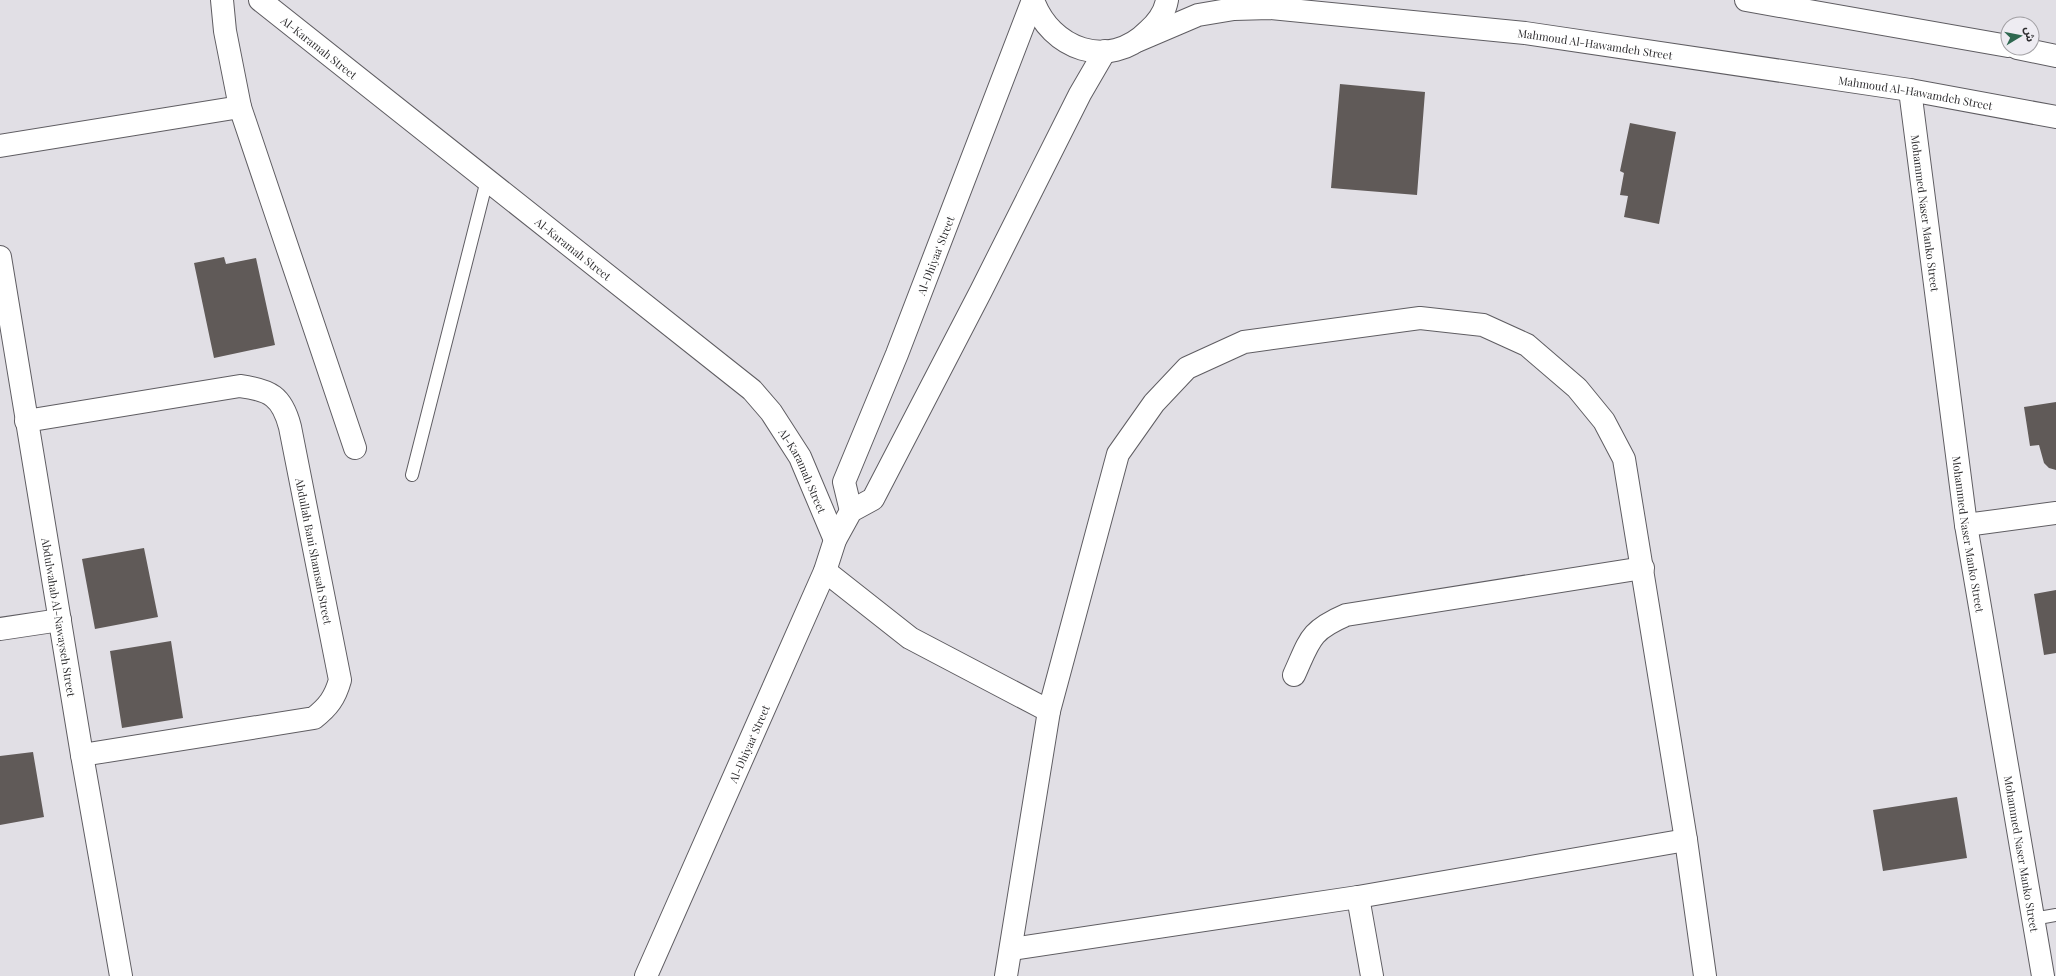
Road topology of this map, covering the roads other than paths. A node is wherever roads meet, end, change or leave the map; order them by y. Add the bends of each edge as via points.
1 (222, 0) edge
2 (260, 0) edge
3 (1033, 0) edge
4 (1167, 0) edge
5 (1760, 1) edge
6 (1137, 41) junction
7 (2000, 45) edge
8 (1105, 51) junction
9 (2040, 53) edge
10 (2056, 56) edge
11 (1910, 90) junction
12 (240, 107) junction
13 (2056, 117) edge
14 (0, 146) edge
15 (488, 180) junction
16 (0, 258) edge
17 (26, 421) junction
18 (355, 448) dead end
19 (412, 475) dead end
20 (851, 511) junction
21 (2056, 513) edge
22 (1966, 525) junction
23 (835, 540) junction
24 (1643, 568) junction
25 (825, 571) junction
26 (60, 620) junction
27 (0, 629) edge
28 (1294, 675) dead end
29 (1049, 711) junction
30 (82, 755) junction
31 (1686, 840) junction
32 (1358, 897) junction
33 (2056, 915) edge
34 (2034, 919) junction
35 (1012, 948) junction
36 (120, 976) edge
37 (646, 976) edge
38 (1006, 976) edge
39 (1372, 976) edge
40 (1706, 976) edge
41 (2043, 976) edge

1 - 12 street via 225,31
2 - 15 street, Al-Karamah Street
3 - 8 street, Mahmoud Al-Hawamdeh Street via 1041,20 1056,35 1074,46
3 - 20 street, Al-Dhiyaa‘ Street via 897,354 844,482
4 - 6 street via 1158,21
5 - 7 street
6 - 8 street, Mahmoud Al-Hawamdeh Street via 1116,50
6 - 11 street, Mahmoud Al-Hawamdeh Street via 1198,15 1234,9 1270,8 1525,33
8 - 20 street via 1080,94 873,499
9 - 10 street
11 - 13 street, Mahmoud Al-Hawamdeh Street
11 - 22 street, Mohammed Naser Manko Street
12 - 14 street
12 - 18 street
15 - 19 lane
15 - 23 street, Al-Karamah Street via 752,390 771,412 800,457
16 - 17 street, Abdulwahab Al-Nawayseh Street
17 - 26 street, Abdulwahab Al-Nawayseh Street
17 - 30 street, Abdullah Bani Shamsah Street via 240,386 261,389 271,394 279,401 290,427 340,680 336,694 328,707 314,718
20 - 23 street, Al-Dhiyaa‘ Street
21 - 22 street
22 - 34 street, Mohammed Naser Manko Street
23 - 25 street, Al-Dhiyaa‘ Street
24 - 28 street via 1346,615 1326,623 1313,634
24 - 29 street via 1624,459 1611,433 1577,388 1527,345 1483,325 1420,318 1244,342 1187,368 1154,403 1118,454
24 - 31 street
25 - 29 street via 910,638
25 - 37 street, Al-Dhiyaa‘ Street
26 - 27 street
26 - 30 street, Abdulwahab Al-Nawayseh Street
29 - 35 street
30 - 36 street, Abdulwahab Al-Nawayseh Street
31 - 32 street
31 - 40 street
32 - 35 street
32 - 39 street
33 - 34 lane
34 - 41 street, Mohammed Naser Manko Street
35 - 38 street

